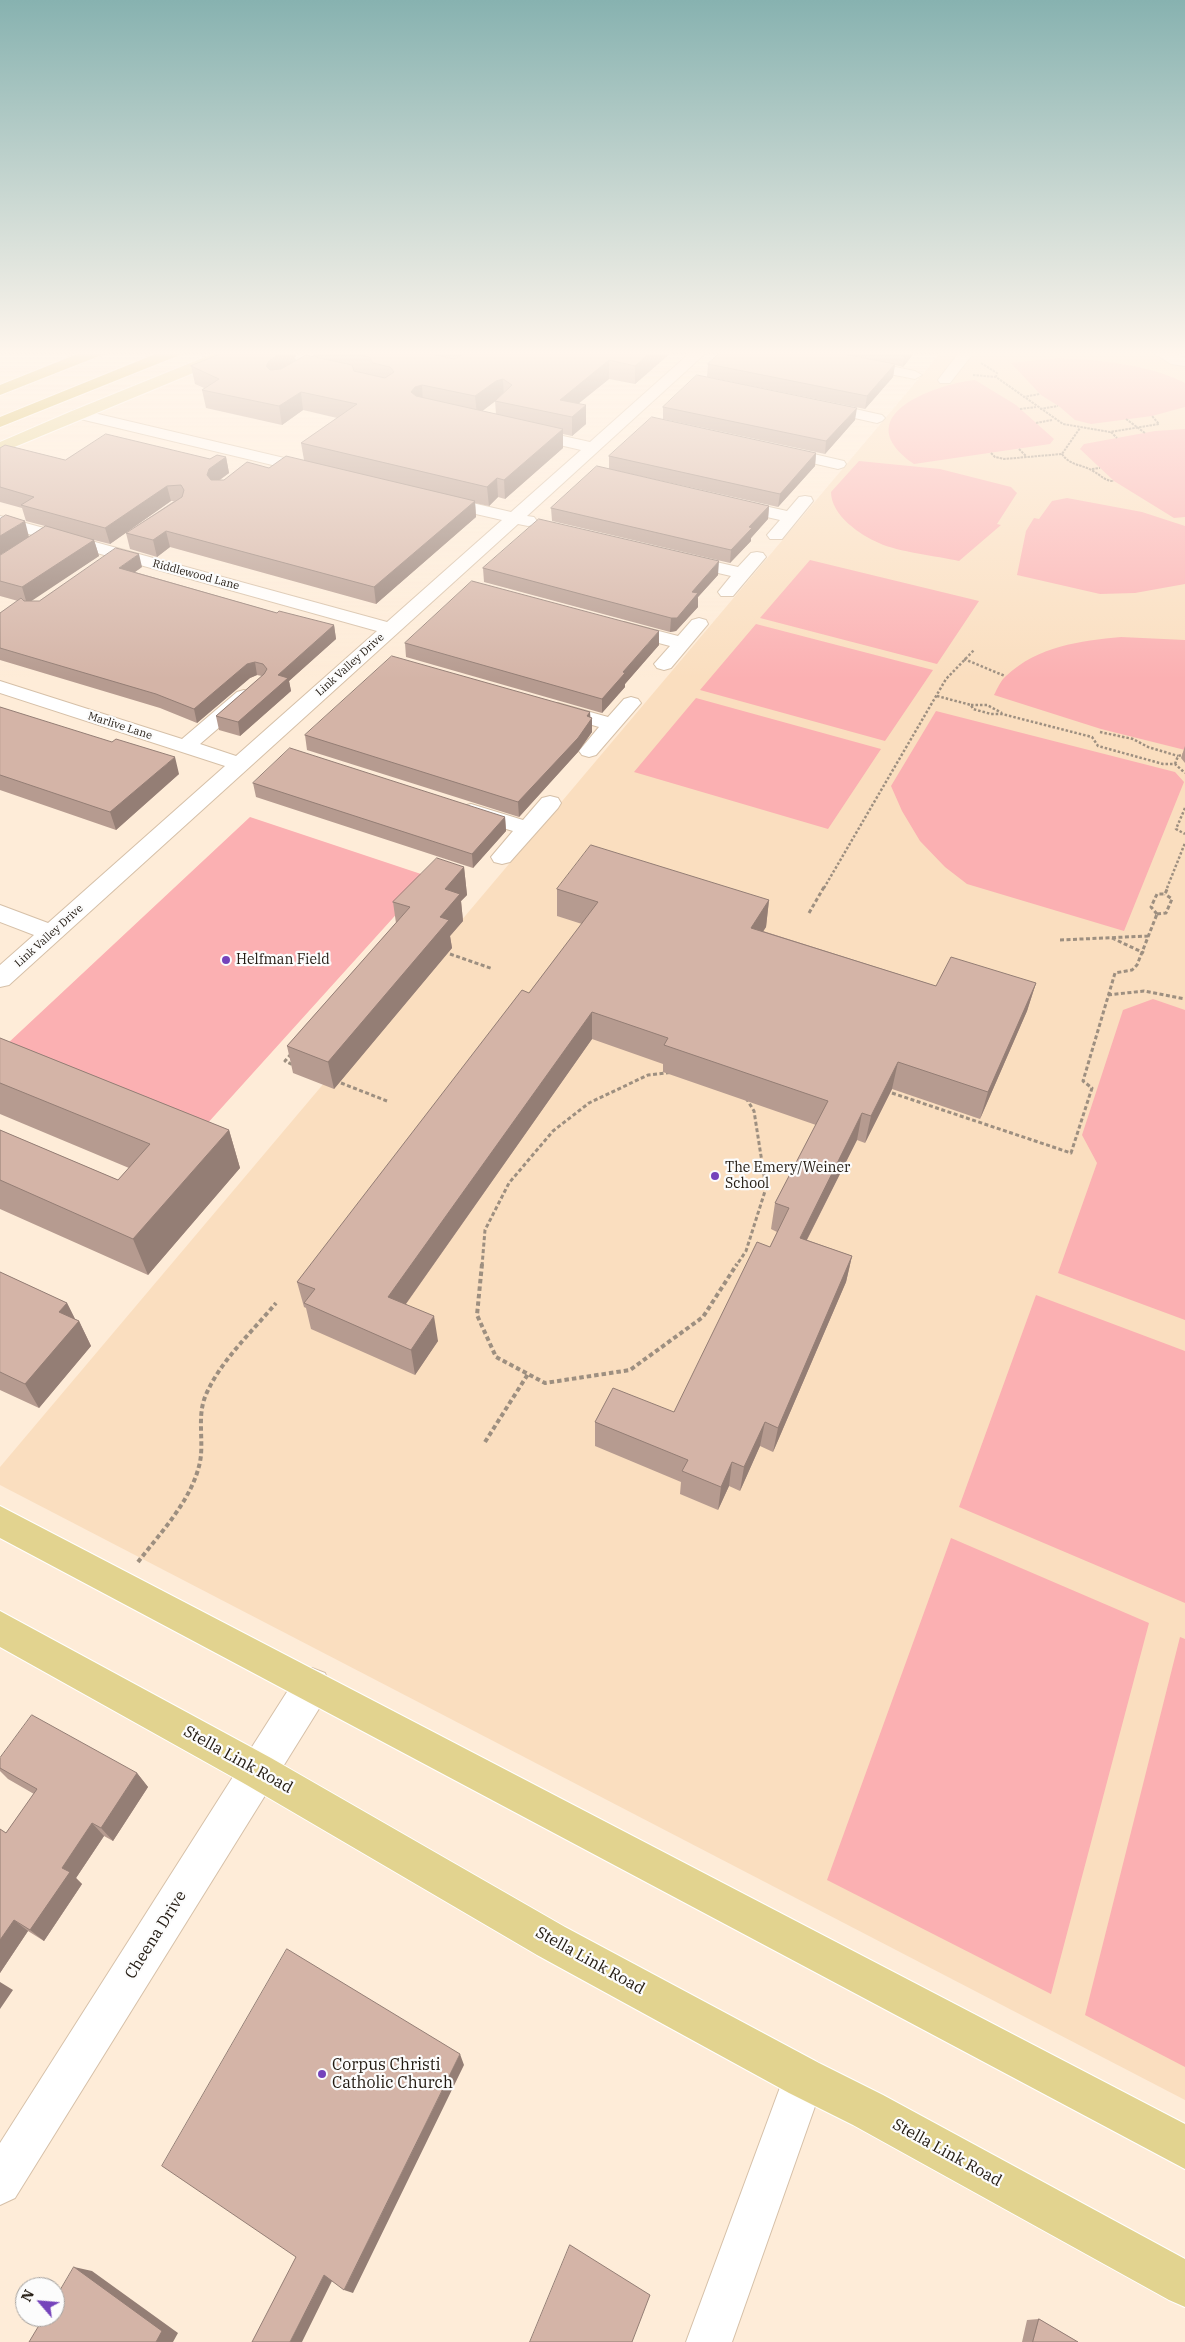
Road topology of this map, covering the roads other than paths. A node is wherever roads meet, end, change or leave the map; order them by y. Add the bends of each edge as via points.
1 (259, 460) edge
2 (272, 460) edge
3 (580, 460) edge
4 (802, 460) edge
5 (841, 460) edge
6 (573, 467) junction
7 (247, 470) edge
8 (594, 472) edge
9 (330, 474) edge
10 (420, 496) edge
11 (716, 500) edge
12 (806, 501) dead end
13 (791, 517) junction
14 (515, 518) junction
15 (0, 521) edge
16 (542, 525) edge
17 (48, 534) junction
18 (776, 535) dead end
19 (32, 544) edge
20 (668, 555) edge
21 (757, 557) dead end
22 (743, 574) junction
23 (446, 580) junction
24 (469, 586) edge
25 (727, 592) dead end
26 (608, 624) edge
27 (699, 624) dead end
28 (392, 628) junction
29 (682, 643) junction
30 (664, 664) dead end
31 (258, 683) edge
32 (0, 687) edge
33 (538, 703) edge
34 (630, 703) dead end
35 (612, 725) junction
36 (262, 744) junction
37 (185, 747) junction
38 (589, 751) dead end
39 (287, 752) edge
40 (240, 764) junction
41 (550, 803) dead end
42 (454, 805) edge
43 (528, 829) junction
44 (502, 858) dead end
45 (0, 913) edge
46 (52, 933) junction
47 (0, 979) edge
48 (0, 1521) edge
49 (0, 1628) edge
50 (312, 1686) junction
51 (258, 1771) junction
52 (804, 2078) junction
53 (1185, 2147) edge
54 (0, 2183) edge
55 (1185, 2284) edge
56 (709, 2342) edge

1 - 7 street
2 - 9 street
3 - 6 street, Link Valley Drive
4 - 5 street via 832,470
6 - 8 street
6 - 14 street, Link Valley Drive
10 - 14 street
11 - 13 street
12 - 13 street
13 - 18 street
14 - 16 street
14 - 23 street, Link Valley Drive
15 - 17 street, Riddlewood Lane
17 - 19 street
17 - 28 street, Riddlewood Lane
20 - 22 street
21 - 22 street
22 - 25 street
23 - 24 street
23 - 28 street, Link Valley Drive
26 - 29 street
27 - 29 street
28 - 36 street, Link Valley Drive via 373,655
29 - 30 street
31 - 37 street
32 - 37 street, Marlive Lane
33 - 35 street
34 - 35 street
35 - 38 street
36 - 39 street
36 - 40 street, Link Valley Drive
37 - 40 street, Marlive Lane
40 - 46 street, Link Valley Drive
41 - 43 street
42 - 43 street
43 - 44 street
45 - 46 street
46 - 47 street, Link Valley Drive
48 - 50 main road
49 - 51 main road, Stella Link Road
50 - 51 street, Cheena Drive
50 - 53 main road
51 - 52 main road, Stella Link Road via 551,1941
51 - 54 street, Cheena Drive
52 - 55 main road, Stella Link Road
52 - 56 street

